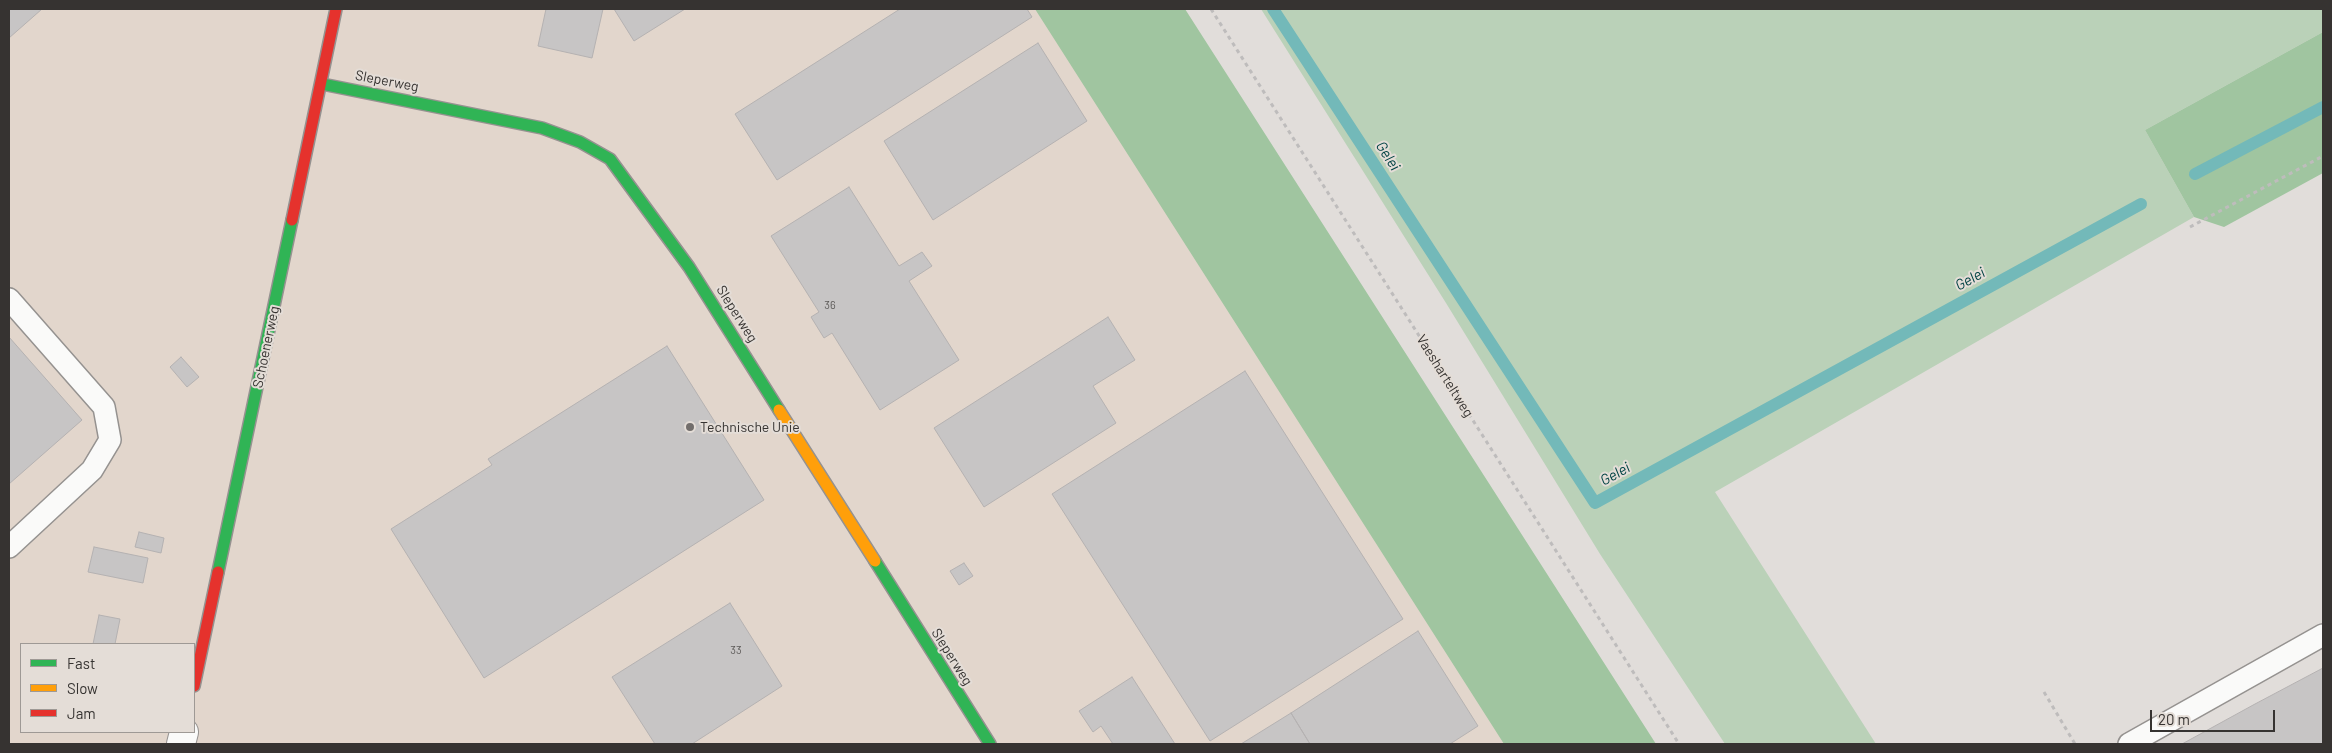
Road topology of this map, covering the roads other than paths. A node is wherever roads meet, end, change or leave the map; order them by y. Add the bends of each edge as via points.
1 (336, 9) edge
2 (322, 84) junction
3 (9, 299) edge
4 (9, 547) edge
5 (2323, 635) edge
6 (195, 681) edge
7 (990, 744) edge
8 (2129, 744) edge

1 - 2 street, Schoenerweg
2 - 6 street, Schoenerweg
2 - 7 street, Sleperweg via 542,128 580,142 610,159 689,266
3 - 4 lane via 104,407 110,440 92,470
5 - 8 lane

